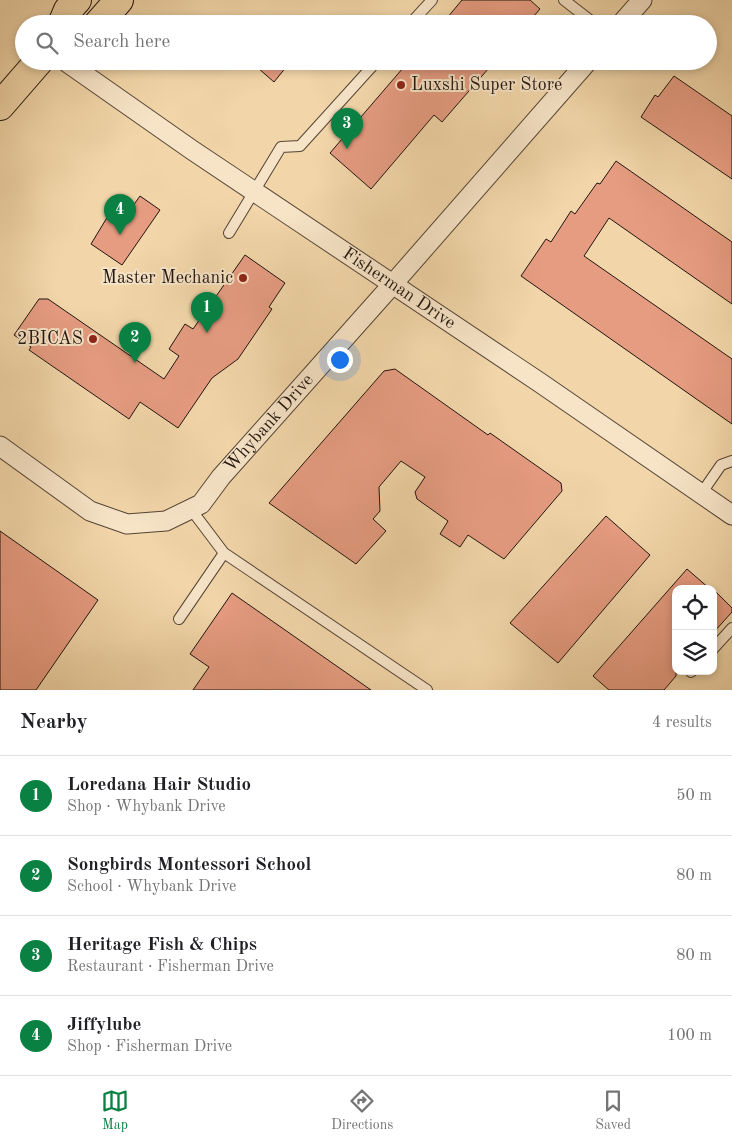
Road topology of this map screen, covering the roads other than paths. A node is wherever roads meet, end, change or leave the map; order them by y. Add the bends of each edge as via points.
1 (77, 0) edge
2 (119, 0) edge
3 (432, 0) edge
4 (565, 0) edge
5 (642, 0) edge
6 (66, 15) edge
7 (106, 15) edge
8 (418, 15) edge
9 (584, 15) edge
10 (629, 15) edge
11 (31, 70) edge
12 (78, 70) edge
13 (369, 70) edge
14 (580, 70) edge
15 (0, 106) edge
16 (255, 192) junction
17 (229, 233) dead end
18 (392, 285) junction
19 (0, 446) edge
20 (732, 461) edge
21 (701, 494) junction
22 (190, 508) junction
23 (732, 515) edge
24 (224, 553) junction
25 (179, 619) dead end
26 (732, 628) edge
27 (717, 645) edge
28 (427, 690) edge

1 - 6 main road
2 - 7 main road
3 - 8 lane
4 - 9 lane
5 - 10 street
11 - 15 main road
12 - 16 street, Fisherman Drive
13 - 16 lane via 300,146 281,147
14 - 18 street, Whybank Drive
16 - 17 lane
16 - 18 street, Fisherman Drive
18 - 21 street, Fisherman Drive
18 - 22 street, Whybank Drive via 221,477 201,504
19 - 22 street, Whybank Drive via 90,511 127,524 166,521
20 - 21 lane via 721,465
21 - 23 street, Fisherman Drive
22 - 24 lane
24 - 25 lane
24 - 28 lane
26 - 27 lane

